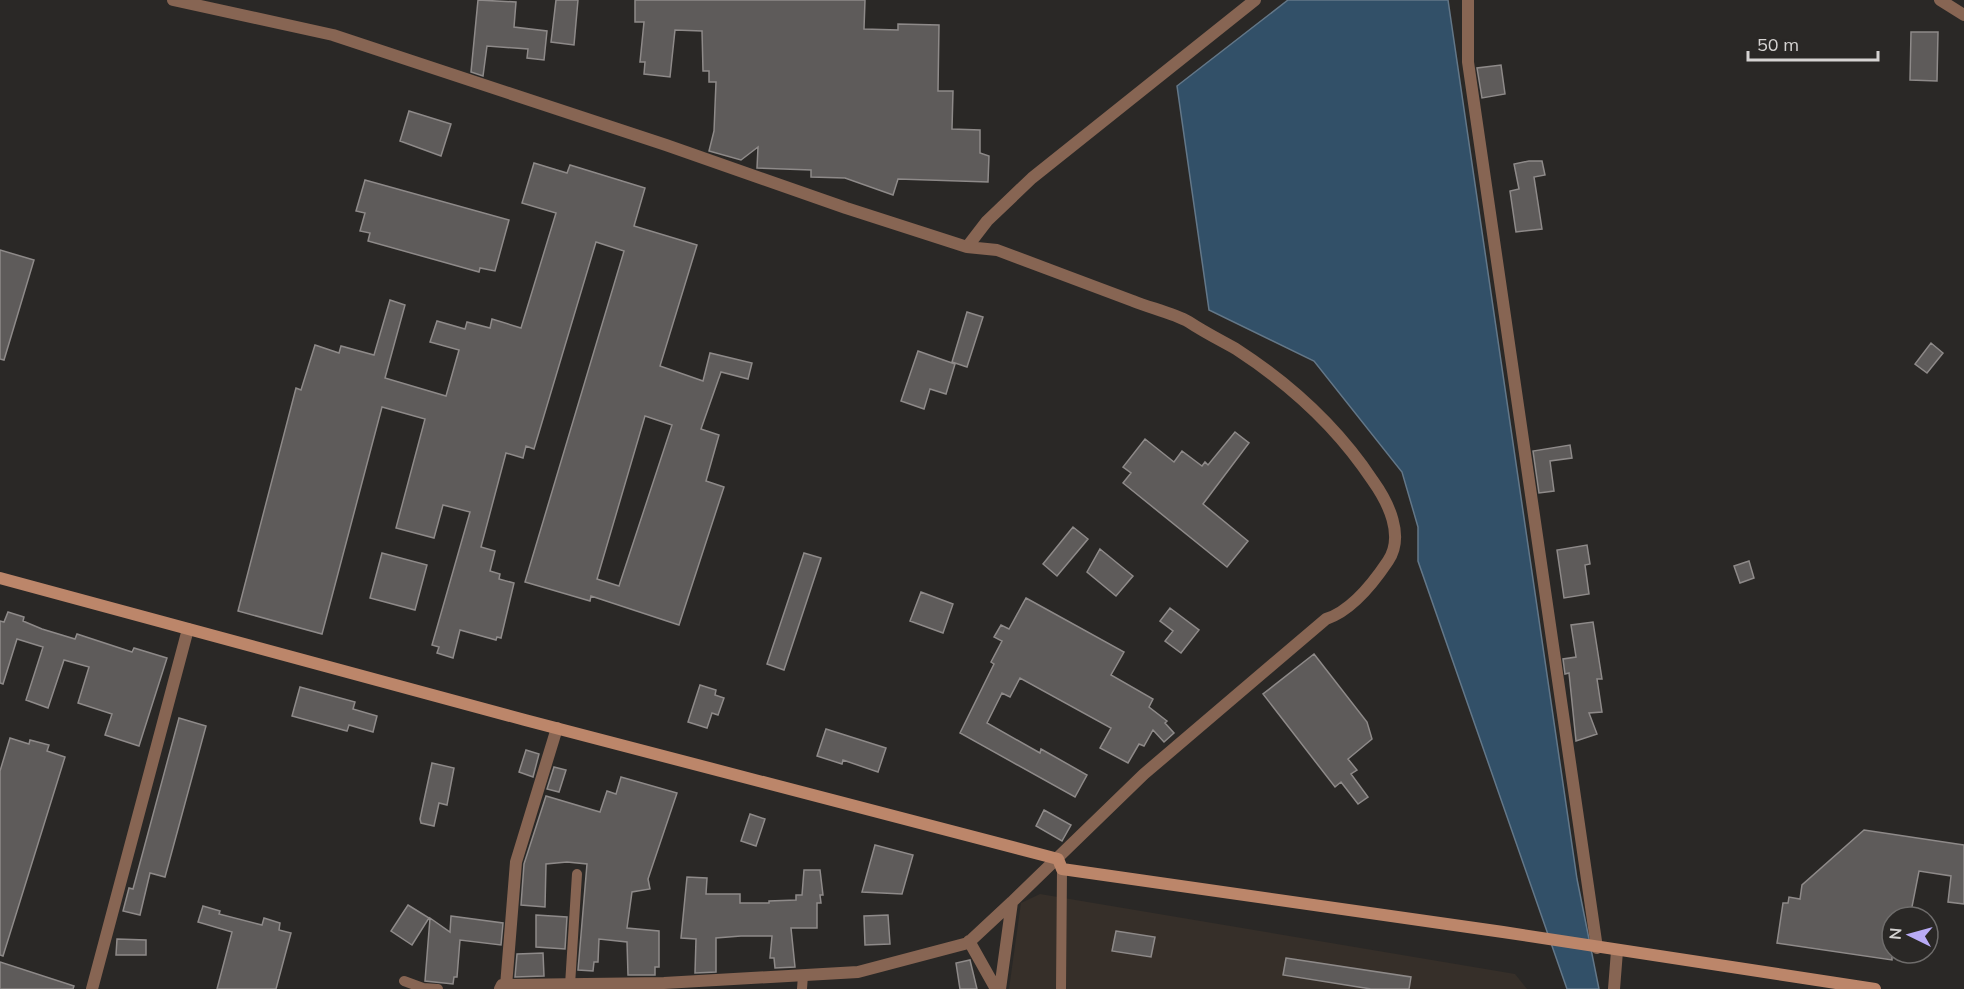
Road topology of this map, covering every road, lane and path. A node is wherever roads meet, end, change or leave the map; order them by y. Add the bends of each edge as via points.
1 (173, 0) edge
2 (1255, 0) edge
3 (1468, 0) edge
4 (1940, 0) edge
5 (1964, 15) edge
6 (967, 247) junction
7 (0, 578) edge
8 (188, 629) junction
9 (557, 728) junction
10 (1060, 864) junction
11 (577, 874) dead end
12 (1012, 902) junction
13 (969, 941) junction
14 (1594, 947) junction
15 (1617, 951) junction
16 (803, 975) junction
17 (404, 981) dead end
18 (570, 985) junction
19 (664, 986) edge
20 (503, 987) edge
21 (92, 989) edge
22 (438, 989) edge
23 (802, 989) edge
24 (998, 989) edge
25 (1061, 989) edge
26 (1614, 989) edge
27 (1875, 989) edge

1 - 6 street via 333,35
2 - 6 street via 1032,178 987,221
3 - 14 street via 1468,62
4 - 5 street
6 - 10 street via 997,250 1189,322 1238,350 1331,427 1387,501 1393,522 1394,553 1374,581 1144,774
7 - 8 street
8 - 9 street
8 - 21 street
9 - 10 street
9 - 20 street via 516,862
10 - 12 street
10 - 14 street
10 - 25 lane
11 - 18 lane
12 - 13 street
12 - 24 street
13 - 16 street via 858,972
13 - 24 street
14 - 15 street
15 - 26 street
15 - 27 street
16 - 19 street
16 - 23 lane
17 - 22 lane
18 - 19 street
18 - 20 street

